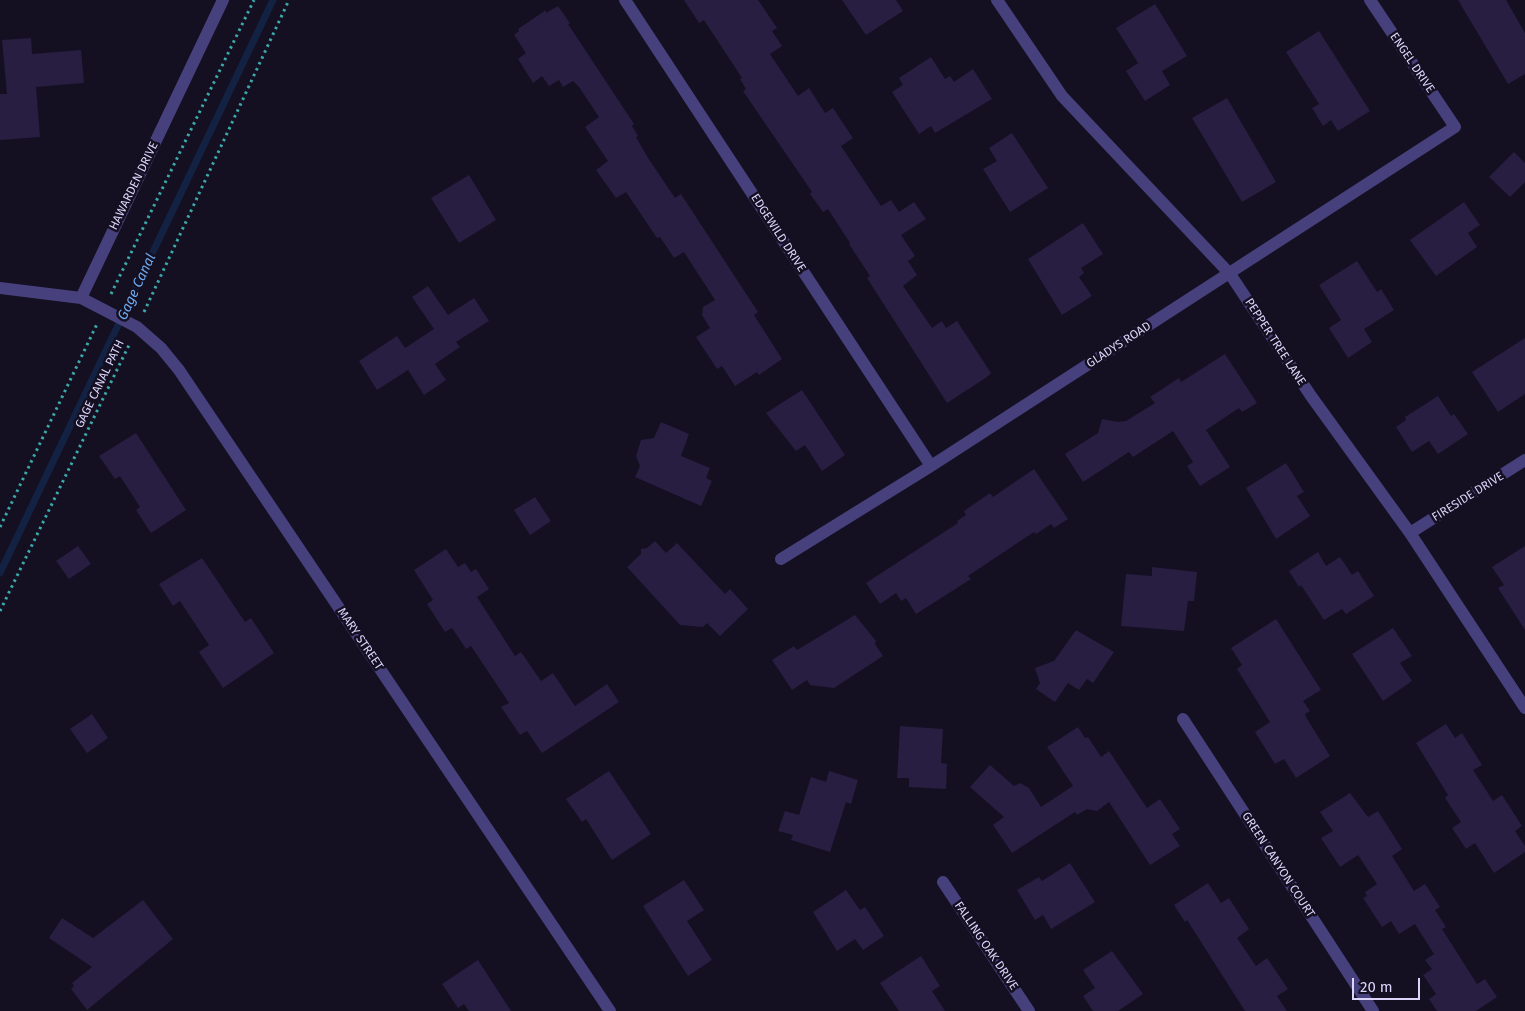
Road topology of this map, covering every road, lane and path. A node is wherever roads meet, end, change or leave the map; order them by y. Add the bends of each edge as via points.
1 (223, 0) edge
2 (254, 0) edge
3 (289, 0) edge
4 (625, 0) edge
5 (997, 0) edge
6 (1370, 0) edge
7 (1455, 127) joint
8 (1230, 274) junction
9 (0, 288) edge
10 (81, 298) junction
11 (104, 310) junction
12 (137, 327) junction
13 (1525, 460) edge
14 (931, 466) junction
15 (0, 527) edge
16 (1410, 533) junction
17 (781, 559) dead end
18 (0, 611) edge
19 (1525, 708) edge
20 (1183, 719) dead end
21 (943, 882) dead end
22 (610, 1011) edge
23 (1029, 1011) edge
24 (1372, 1011) edge

1 - 10 street, HAWARDEN DRIVE
2 - 11 path
3 - 12 path, GAGE CANAL PATH
4 - 14 street, EDGEWILD DRIVE
5 - 8 street, PEPPER TREE LANE via 1062,96
6 - 7 street, ENGEL DRIVE
7 - 8 street, GLADYS ROAD
8 - 14 street, GLADYS ROAD
8 - 16 street, PEPPER TREE LANE via 1311,396
9 - 10 street
10 - 11 street, MARY STREET
11 - 12 street, MARY STREET
11 - 15 path
12 - 18 path, GAGE CANAL PATH
12 - 22 street, MARY STREET via 180,370
13 - 16 street, FIRESIDE DRIVE
14 - 17 street, GLADYS ROAD
16 - 19 street, PEPPER TREE LANE
20 - 24 street, GREEN CANYON COURT
21 - 23 street, FALLING OAK DRIVE

